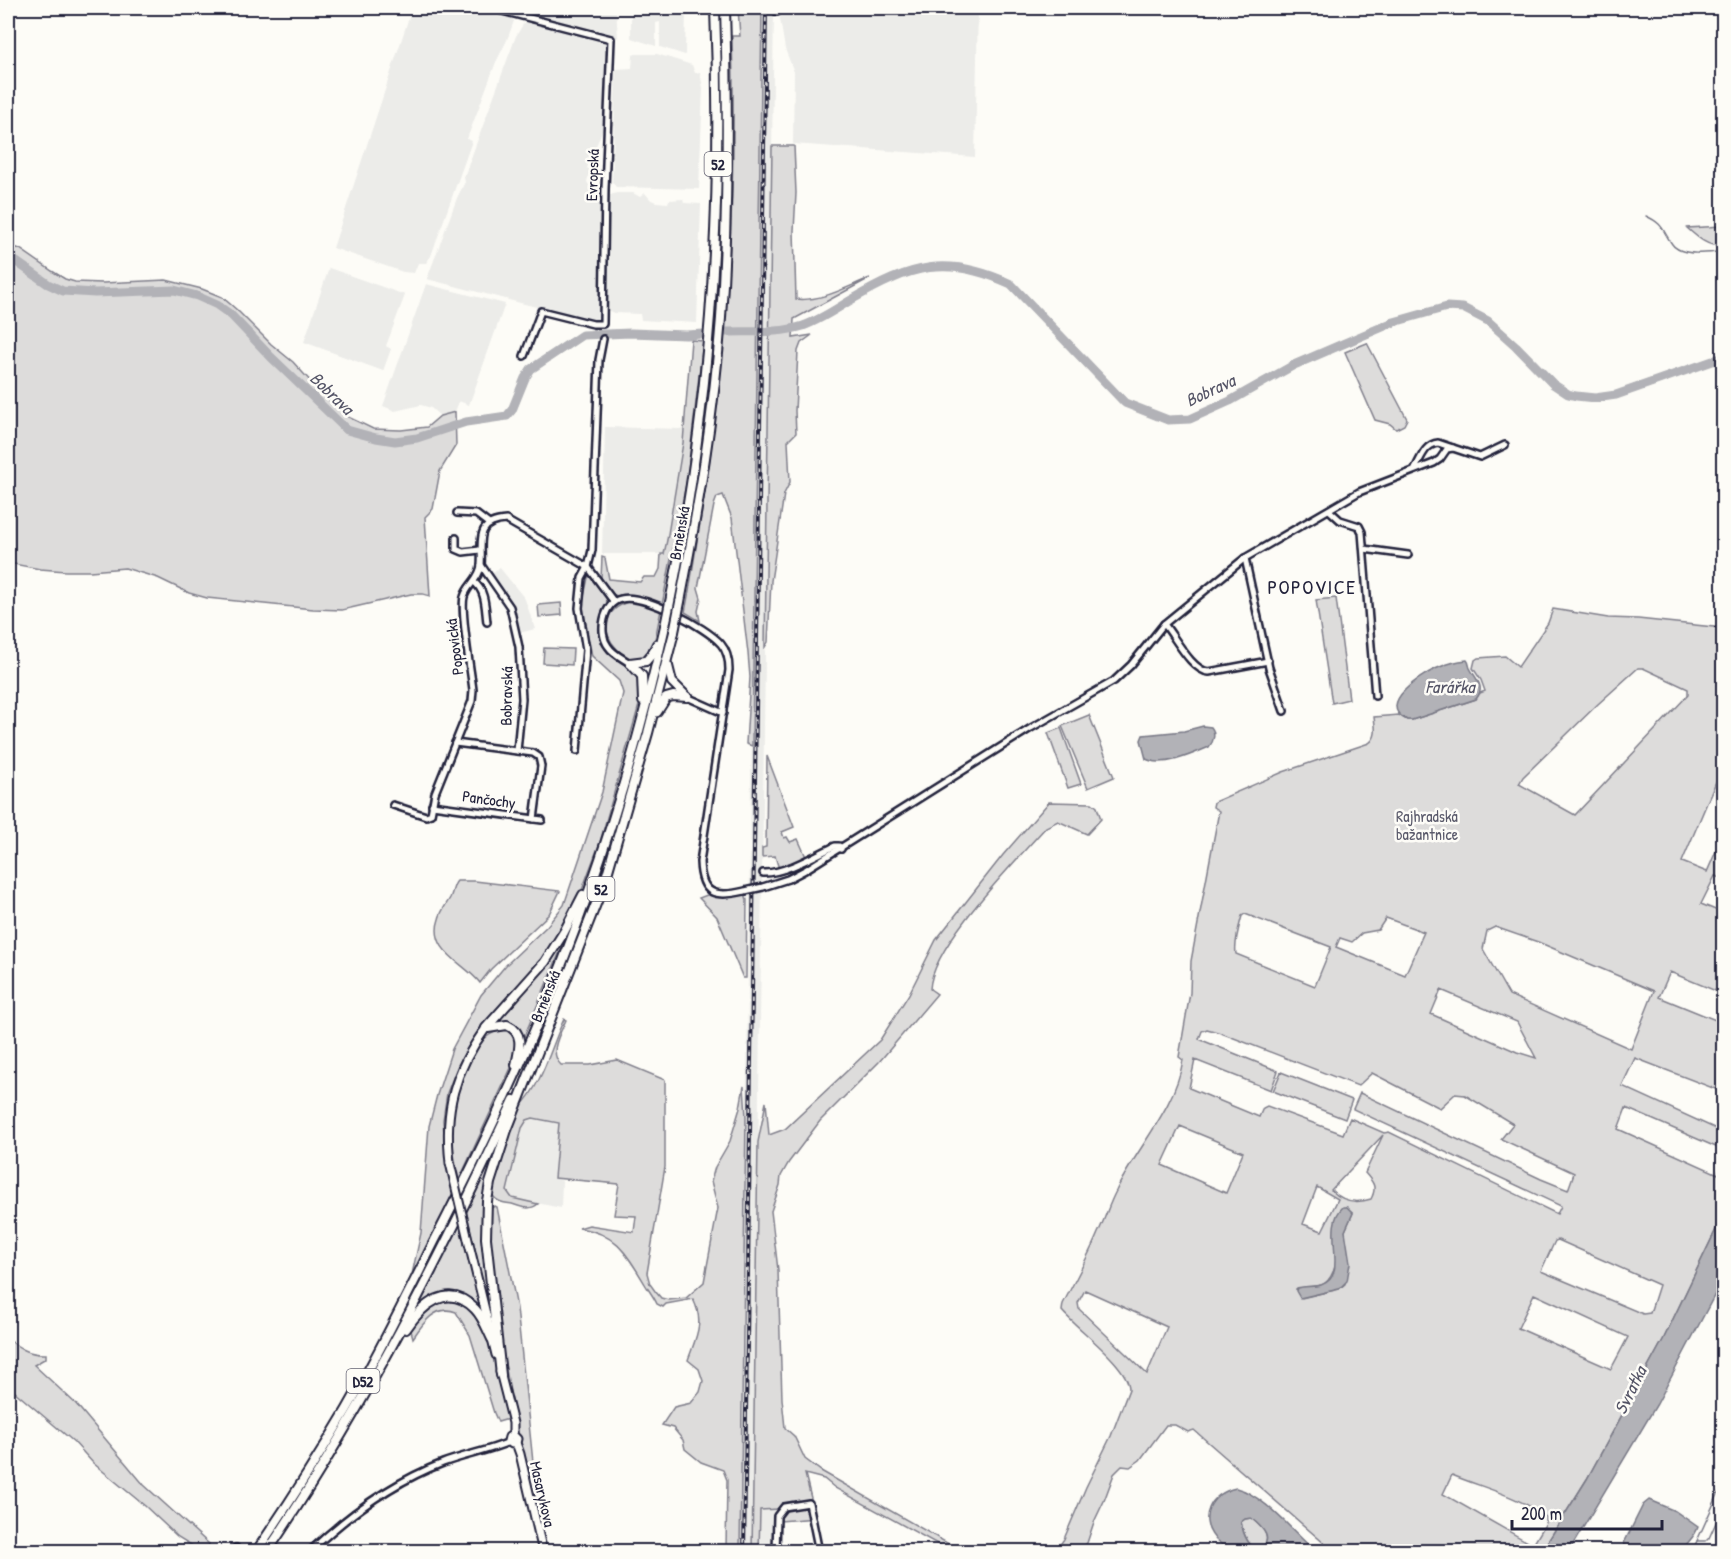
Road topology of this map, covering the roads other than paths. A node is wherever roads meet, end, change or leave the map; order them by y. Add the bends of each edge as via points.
1 (491, 8) edge
2 (715, 8) edge
3 (725, 8) edge
4 (603, 339) dead end
5 (524, 356) dead end
6 (1442, 444) junction
7 (1505, 445) dead end
8 (1453, 448) junction
9 (1444, 452) junction
10 (1415, 469) junction
11 (1329, 510) junction
12 (457, 513) dead end
13 (489, 524) junction
14 (456, 538) dead end
15 (1364, 549) junction
16 (480, 550) junction
17 (1408, 555) dead end
18 (1245, 558) junction
19 (481, 566) junction
20 (588, 567) junction
21 (474, 582) junction
22 (614, 602) junction
23 (487, 622) dead end
24 (1164, 624) junction
25 (665, 626) junction
26 (668, 658) junction
27 (1268, 660) junction
28 (630, 663) junction
29 (1375, 696) dead end
30 (687, 697) junction
31 (1284, 711) dead end
32 (723, 713) junction
33 (642, 721) junction
34 (648, 733) junction
35 (455, 743) junction
36 (516, 751) junction
37 (577, 751) dead end
38 (393, 805) dead end
39 (432, 805) junction
40 (534, 819) junction
41 (542, 820) dead end
42 (841, 849) junction
43 (599, 864) junction
44 (763, 873) dead end
45 (486, 1028) junction
46 (541, 1041) junction
47 (513, 1079) junction
48 (492, 1339) junction
49 (388, 1355) junction
50 (501, 1375) junction
51 (512, 1443) junction
52 (256, 1551) edge
53 (267, 1551) edge
54 (309, 1551) edge
55 (543, 1551) edge
56 (776, 1551) edge
57 (819, 1551) edge

1 - 5 street, Evropská via 611,39 603,324 541,311
2 - 25 highway, Brněnská / 52, bridge via 718,155 709,346 688,507
3 - 26 highway, Brněnská / 52, bridge via 728,153 721,319 698,508
4 - 20 street
6 - 8 street
6 - 9 street
6 - 10 street via 1430,445
7 - 8 street via 1480,457
8 - 9 street
9 - 10 street via 1437,462
10 - 11 street via 1373,485
11 - 15 street via 1340,520 1359,526
11 - 18 street
12 - 13 street via 476,514
13 - 16 street, Popovická
13 - 20 street via 506,520
14 - 16 street via 456,549
15 - 17 street
15 - 29 street
16 - 19 street, Popovická
18 - 24 street
18 - 27 street
19 - 21 street, Popovická
19 - 36 street, Bobravská via 510,607 519,647 522,699
20 - 22 street
20 - 37 street via 582,578 579,608 586,650
21 - 23 street via 481,588
21 - 35 street, Popovická via 463,602 472,701
22 - 28 street via 604,619 604,637 611,650
22 - 32 street via 632,598 651,602 718,641 726,651 729,666
24 - 27 street via 1202,671
24 - 42 street via 1114,681 1031,728
25 - 28 highway via 648,659
25 - 33 highway, Brněnská / 52
26 - 30 highway via 670,679
26 - 34 highway, Brněnská / 52
27 - 31 street
28 - 33 highway via 643,680
30 - 32 street
30 - 34 highway via 664,700
32 - 42 street, bridge via 700,862 705,888 724,895 763,887 788,879
33 - 43 highway, Brněnská / 52
34 - 46 highway, Brněnská / 52 via 604,881
35 - 36 street
35 - 39 street, Popovická
36 - 40 street via 539,757
38 - 39 street via 426,816 431,814
39 - 40 street, Pančochy
40 - 41 street, Pančochy
42 - 44 street via 835,846 795,865
43 - 45 highway via 555,948
43 - 47 highway, D52
45 - 47 highway via 507,1025 518,1033 520,1043
45 - 48 main road, bridge via 463,1065 453,1090 448,1122 450,1163
46 - 49 highway, D52
46 - 50 highway via 499,1151 487,1201 486,1238
47 - 52 highway, D52 via 375,1359 318,1458
48 - 49 highway via 470,1305 442,1297 420,1310
48 - 50 main road
49 - 53 highway, D52 via 326,1463
50 - 51 main road via 513,1423 513,1435 509,1437
51 - 54 street via 441,1464 394,1486 351,1515
51 - 55 main road, Masarykova via 520,1454
56 - 57 street via 777,1516 784,1508 809,1503

